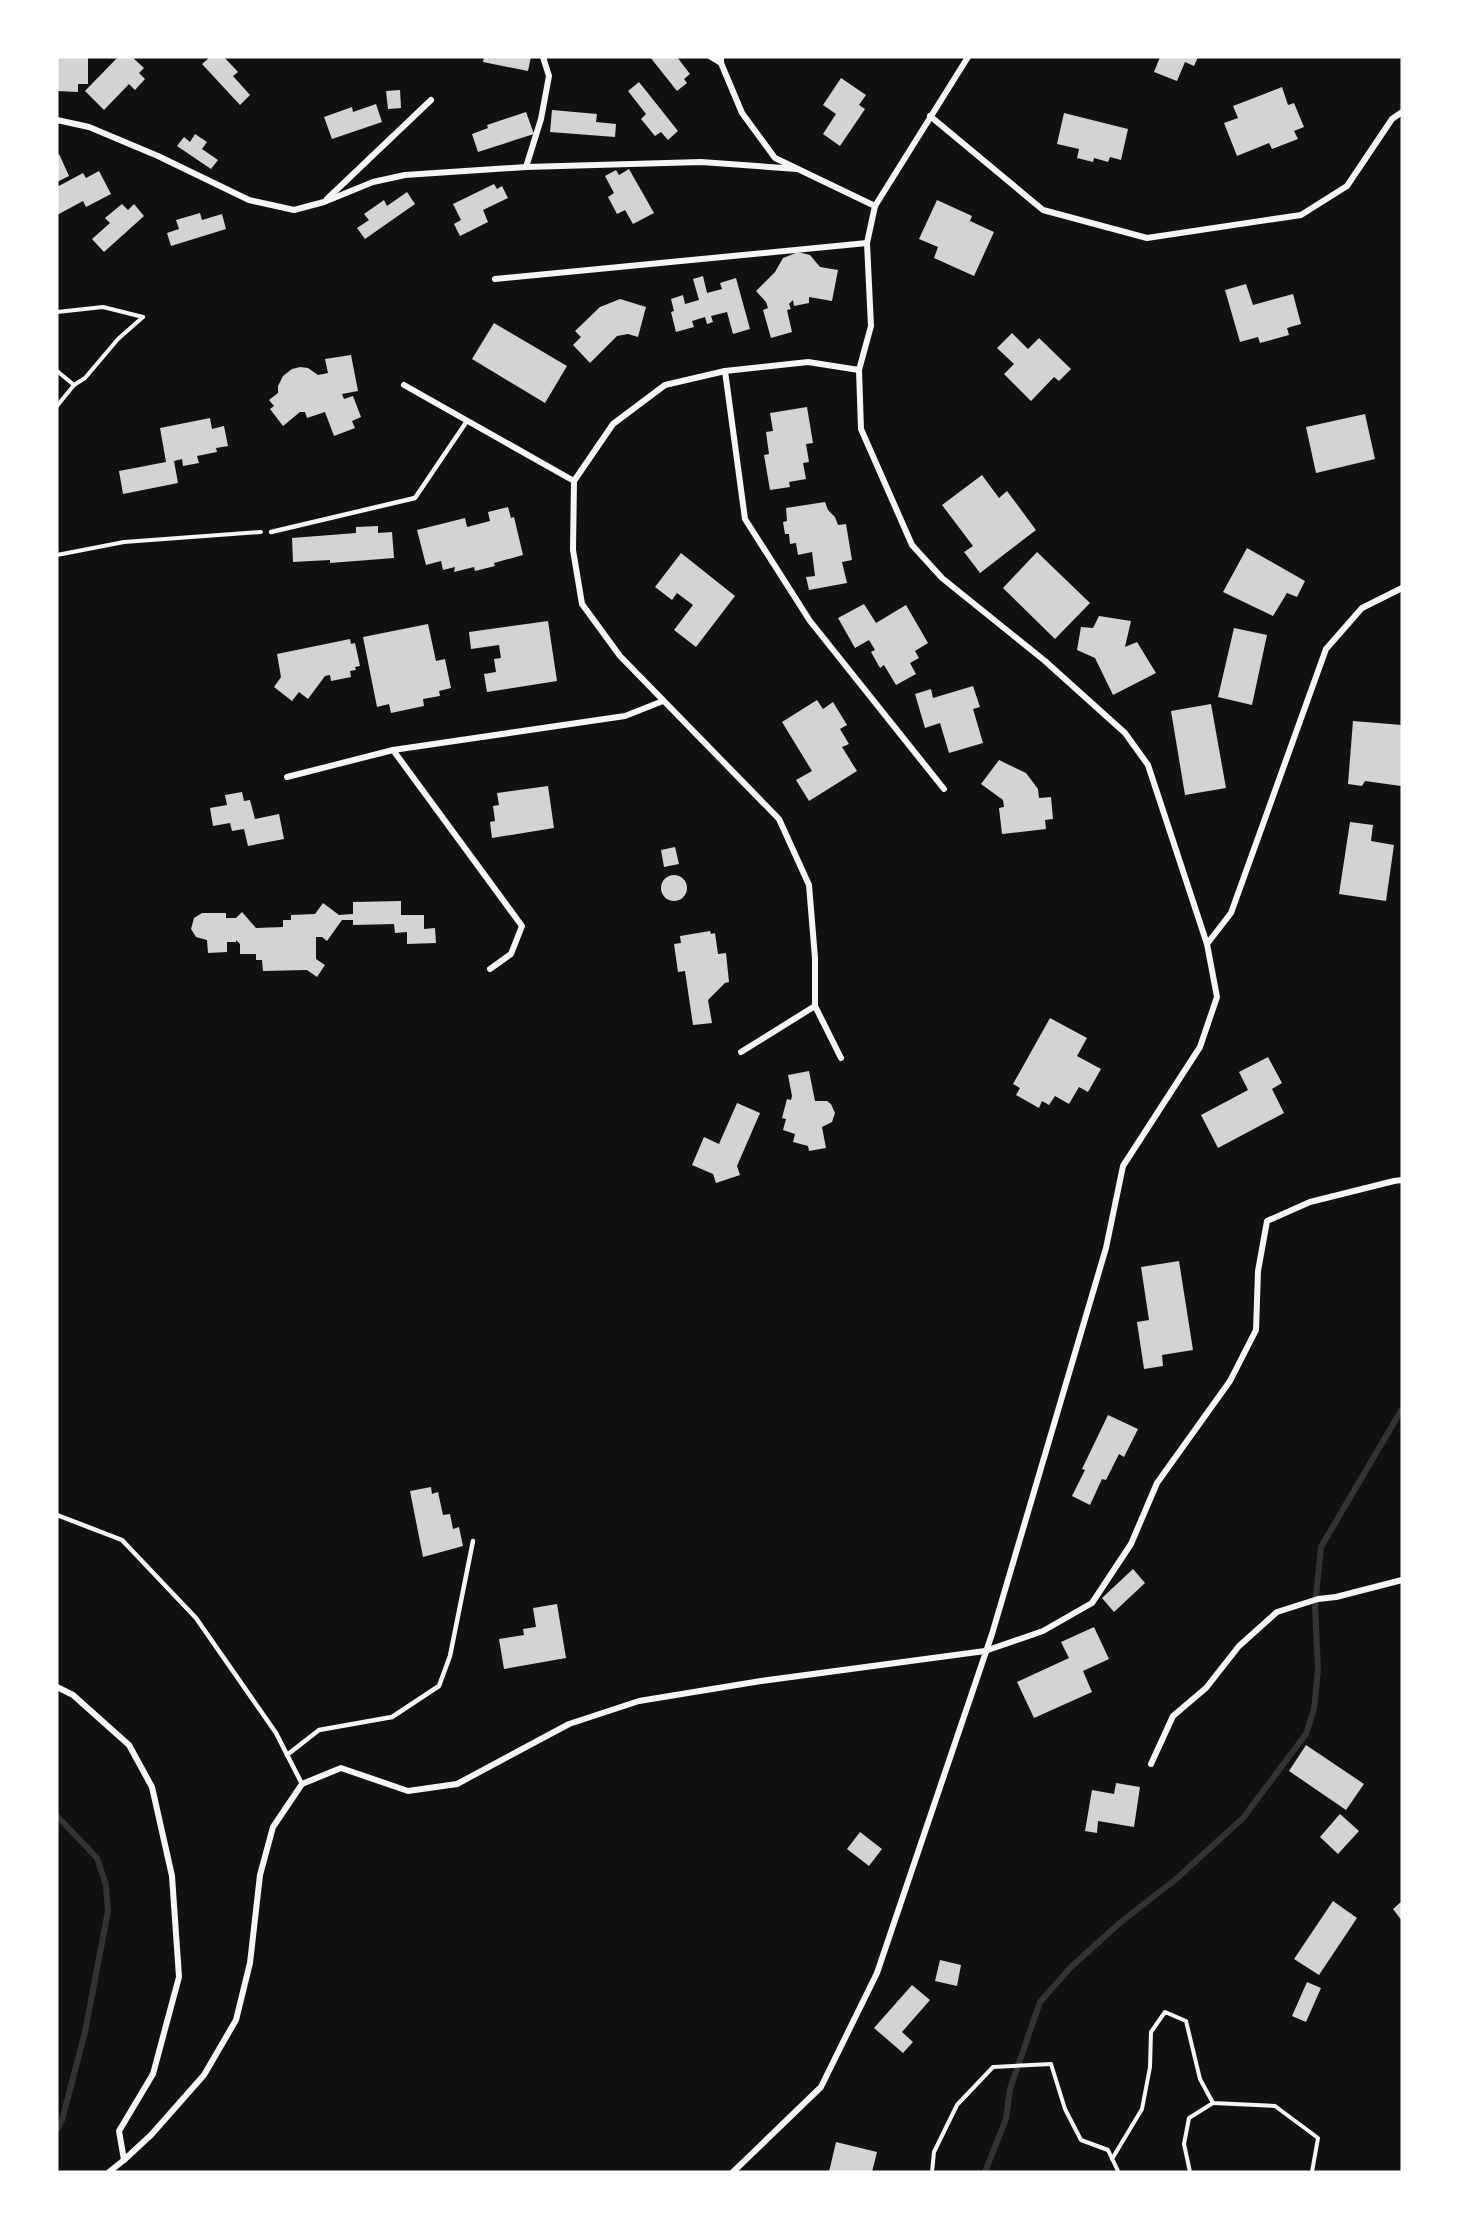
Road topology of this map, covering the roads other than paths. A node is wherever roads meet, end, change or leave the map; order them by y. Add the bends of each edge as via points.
1 (543, 57) edge
2 (711, 57) edge
3 (968, 57) edge
4 (721, 60) edge
5 (430, 100) dead end
6 (1402, 112) edge
7 (930, 116) junction
8 (57, 120) edge
9 (526, 167) junction
10 (797, 169) junction
11 (324, 202) junction
12 (875, 206) junction
13 (867, 243) junction
14 (495, 279) dead end
15 (859, 370) junction
16 (725, 371) junction
17 (404, 385) dead end
18 (467, 421) junction
19 (574, 482) junction
20 (271, 532) road end
21 (1402, 588) edge
22 (663, 701) junction
23 (393, 750) junction
24 (287, 777) dead end
25 (944, 789) dead end
26 (1207, 944) junction
27 (490, 969) dead end
28 (815, 1006) junction
29 (741, 1052) dead end
30 (841, 1058) dead end
31 (1402, 1180) edge
32 (57, 1515) edge
33 (473, 1541) dead end
34 (1402, 1580) edge
35 (985, 1651) junction
36 (57, 1687) edge
37 (287, 1755) junction
38 (1151, 1764) dead end
39 (302, 1784) junction
40 (124, 2160) junction
41 (109, 2172) edge
42 (733, 2172) edge

1 - 9 street via 549,76
2 - 4 street
3 - 7 street
4 - 10 street via 742,113 775,158
5 - 11 street
6 - 7 street via 1392,119 1347,186 1301,215 1147,238 1043,210
7 - 12 street
8 - 11 street via 89,127 249,200 294,210
9 - 10 street via 701,162
9 - 11 street via 405,175 373,182
10 - 12 street
12 - 13 street
13 - 14 street
13 - 15 street via 871,326
15 - 16 street via 808,362
15 - 26 street via 861,429 912,545 942,578 1045,661 1125,733 1148,765
16 - 19 street via 666,385 613,424
16 - 25 street via 745,519 810,621
17 - 18 street
18 - 19 street
18 - 20 lane via 415,498
19 - 22 street via 573,550 582,604 620,656
21 - 26 street via 1362,608 1326,649 1232,913
22 - 23 street via 625,716
22 - 28 street via 779,819 809,885
23 - 24 street
23 - 27 street via 522,926 511,954
26 - 35 street via 1217,997 1200,1047 1123,1167 1106,1248
28 - 29 street
28 - 30 street
31 - 35 street via 1310,1202 1267,1221 1258,1271 1256,1330 1230,1382 1157,1483 1131,1544 1092,1603 1043,1631
32 - 37 lane via 122,1540 196,1618 276,1733
33 - 37 lane via 450,1656 439,1686 392,1717 320,1730
34 - 38 street via 1277,1612 1239,1646 1206,1688 1173,1716
35 - 39 street via 639,1701 569,1724 457,1784 408,1791 341,1768
35 - 42 street via 877,1972 862,2004 821,2087
36 - 40 street via 73,1695 129,1745 152,1787 172,1876 179,1977 153,2074 119,2131
37 - 39 lane
39 - 40 street via 273,1827 260,1875 250,1963 236,2020 204,2075
40 - 41 street

